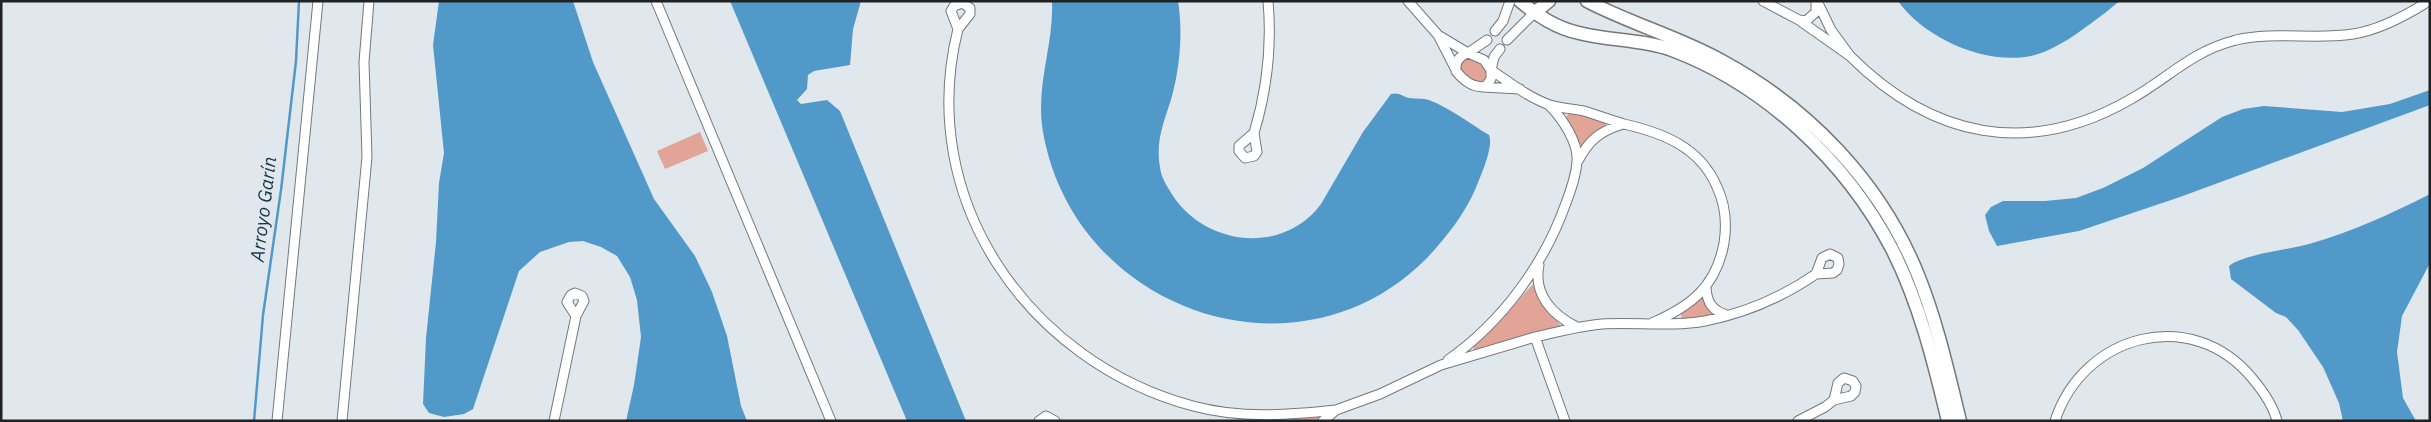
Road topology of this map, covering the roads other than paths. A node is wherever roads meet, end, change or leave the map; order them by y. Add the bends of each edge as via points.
1 (318, 1) edge
2 (368, 1) edge
3 (656, 1) edge
4 (1268, 1) edge
5 (1408, 1) edge
6 (1510, 1) edge
7 (1520, 1) edge
8 (1549, 1) edge
9 (1587, 1) edge
10 (1763, 1) edge
11 (1817, 1) edge
12 (2429, 1) edge
13 (1534, 13) junction
14 (1799, 20) junction
15 (1503, 21) junction
16 (958, 30) dead end
17 (1515, 30) junction
18 (1495, 31) dead end
19 (1438, 35) junction
20 (1487, 40) dead end
21 (1507, 40) dead end
22 (1500, 49) dead end
23 (1468, 53) junction
24 (1850, 56) junction
25 (1491, 70) junction
26 (1456, 71) junction
27 (1482, 87) junction
28 (1520, 89) junction
29 (1549, 105) junction
30 (1623, 124) junction
31 (1254, 132) dead end
32 (1578, 161) junction
33 (1540, 260) junction
34 (1816, 274) dead end
35 (1706, 288) junction
36 (576, 316) dead end
37 (1730, 316) junction
38 (1652, 323) junction
39 (1577, 327) junction
40 (1535, 337) junction
41 (1441, 365) junction
42 (1834, 400) dead end
43 (1336, 410) junction
44 (1262, 416) junction
45 (277, 421) edge
46 (342, 421) edge
47 (554, 421) edge
48 (831, 421) edge
49 (1039, 421) edge
50 (1055, 421) edge
51 (1271, 421) edge
52 (1323, 421) edge
53 (1565, 421) edge
54 (1798, 421) edge
55 (1948, 421) edge
56 (1960, 421) edge
57 (2054, 421) edge
58 (2277, 421) edge

1 - 45 street
2 - 46 street via 364,62 367,157
3 - 48 street
4 - 31 street via 1267,78
5 - 19 street
6 - 15 street
7 - 13 street
8 - 13 street
9 - 56 street via 1688,43 1746,74 1792,106 1839,151 1878,200 1918,274 1935,322
10 - 14 street
11 - 14 street via 1816,12 1806,20
11 - 24 street via 1831,30
12 - 24 street via 2400,18 2354,34 2266,35 2234,41 2198,54 2104,114 2080,124 2028,133 1986,131 1940,119 1891,92
13 - 17 street
13 - 55 street via 1578,33 1642,41 1693,58 1719,71 1783,115 1826,155 1845,177 1892,248 1922,320
14 - 24 street
15 - 17 street
15 - 18 street
16 - 44 street via 952,60 949,116 960,180 987,246 1029,308 1074,350 1132,385 1195,407
17 - 21 street
19 - 23 street
19 - 26 street
20 - 23 street
22 - 25 street via 1494,56
23 - 25 street via 1484,60
23 - 26 street via 1458,59
25 - 27 street via 1489,83
25 - 28 street
26 - 27 street via 1468,82
27 - 28 street
28 - 29 street
29 - 30 street
29 - 32 street via 1567,128
30 - 32 street via 1595,136
30 - 35 street via 1644,128 1681,144 1703,164 1714,180 1722,196 1725,234 1722,253
32 - 33 street via 1558,225
33 - 39 street via 1537,275 1544,302 1563,320
33 - 41 street via 1504,309
34 - 37 street via 1781,296
35 - 37 street via 1712,307
35 - 38 street via 1676,312
36 - 47 street
37 - 38 street via 1703,321
38 - 39 street
39 - 40 street
40 - 41 street
40 - 53 street
41 - 43 street via 1380,394
42 - 54 street
43 - 44 street
43 - 52 street
44 - 51 street
49 - 50 street via 1046,416
57 - 58 street via 2070,387 2091,364 2115,348 2162,337 2203,344 2228,356 2259,386

